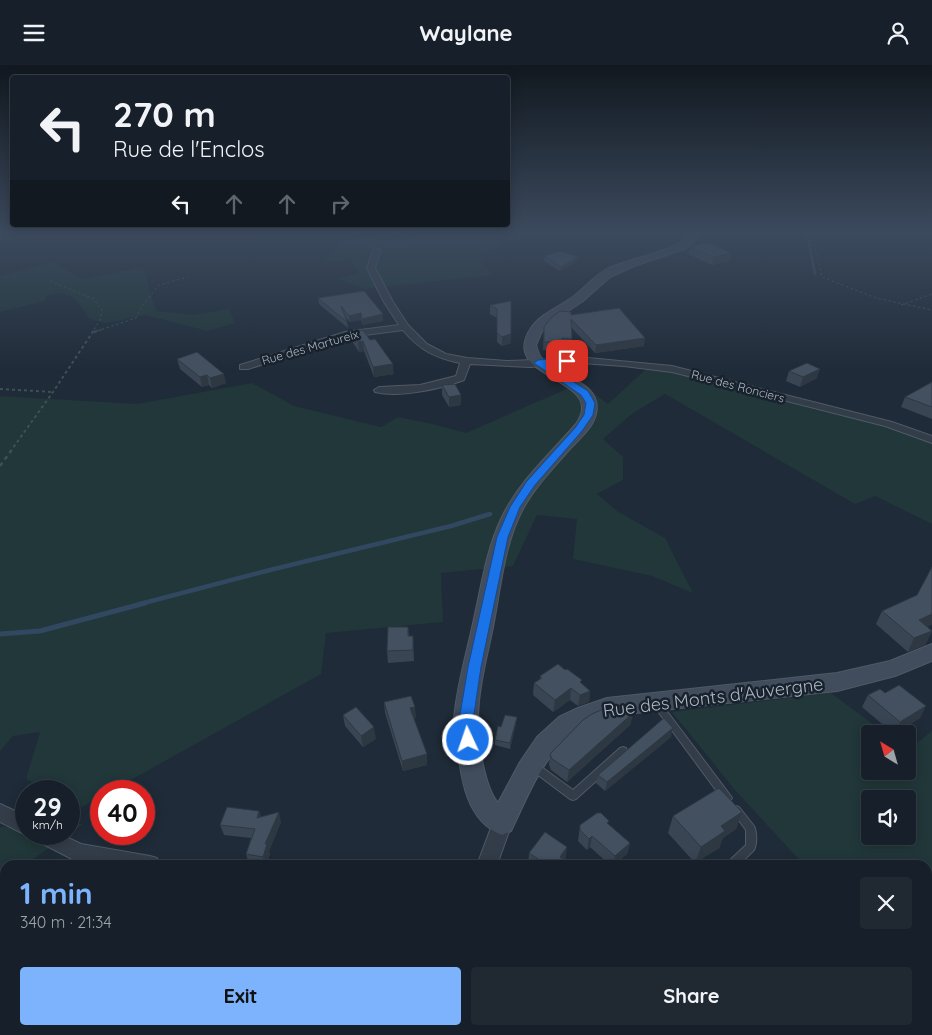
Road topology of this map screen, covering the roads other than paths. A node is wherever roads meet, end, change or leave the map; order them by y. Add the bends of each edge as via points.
1 (376, 279) edge
2 (600, 279) edge
3 (407, 327) junction
4 (466, 361) junction
5 (538, 363) junction
6 (244, 367) dead end
7 (379, 390) dead end
8 (932, 440) edge
9 (932, 652) edge
10 (655, 702) junction
11 (622, 751) edge
12 (531, 764) junction
13 (0, 812) edge
14 (15, 820) edge
15 (502, 823) junction
16 (63, 845) edge
17 (120, 860) edge
18 (489, 860) edge
19 (737, 860) edge

1 - 3 street, Rue des Ronciers via 383,295
2 - 5 street via 586,294 536,331 530,348
3 - 4 street, Rue des Ronciers via 431,351
3 - 6 street, Rue des Martureix via 348,334
4 - 5 street, Rue des Ronciers
4 - 7 street via 460,378 449,383
5 - 8 street, Rue des Ronciers via 602,362 685,372 892,426
5 - 15 street via 575,385 585,393 590,403 588,415 579,429 515,507 502,537 495,569 466,721 472,779 480,800 491,816
9 - 10 street, Rue des Monts d'Auvergne via 895,668 836,682
10 - 12 street, Rue des Monts d'Auvergne via 606,707 584,715 567,724
10 - 19 lane via 752,829 751,847
11 - 12 lane via 573,796
12 - 15 street, Rue des Monts d'Auvergne
13 - 14 street
15 - 18 street, Rue des Monts d'Auvergne
16 - 17 street via 78,853

